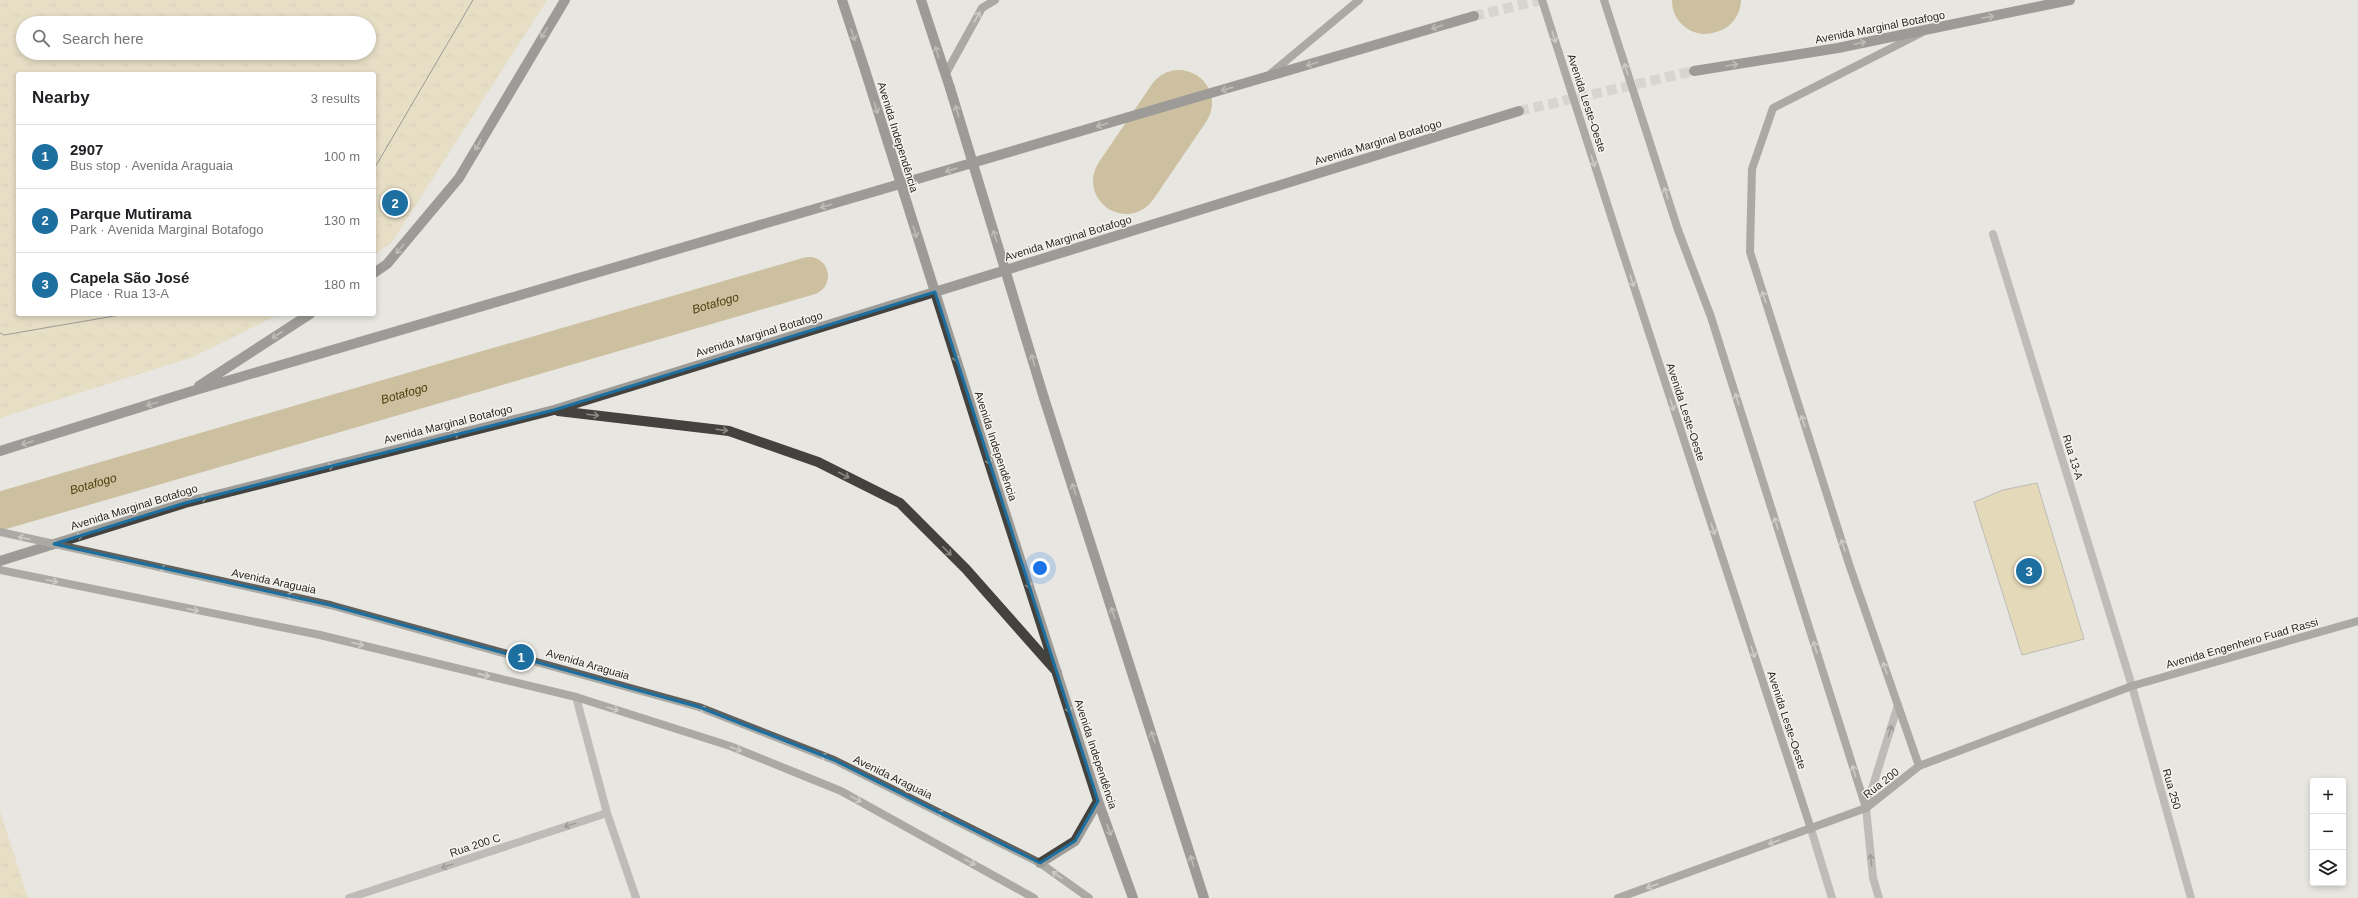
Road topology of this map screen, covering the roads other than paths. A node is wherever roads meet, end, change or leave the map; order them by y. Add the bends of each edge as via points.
1 (564, 0) edge
2 (842, 0) edge
3 (921, 0) edge
4 (996, 0) edge
5 (1359, 0) edge
6 (1542, 0) edge
7 (1604, 0) edge
8 (2070, 0) edge
9 (1474, 16) tunnel mouth
10 (1928, 30) junction
11 (1694, 71) tunnel mouth
12 (944, 75) junction
13 (1265, 78) junction
14 (1519, 111) tunnel mouth
15 (1993, 234) dead end
16 (376, 272) edge
17 (307, 316) edge
18 (189, 392) junction
19 (554, 410) junction
20 (0, 451) edge
21 (0, 532) edge
22 (0, 561) edge
23 (0, 570) edge
24 (2358, 621) edge
25 (1057, 672) junction
26 (2132, 686) junction
27 (576, 697) junction
28 (1898, 705) junction
29 (1919, 766) junction
30 (1098, 801) junction
31 (1866, 808) junction
32 (608, 813) junction
33 (1811, 829) junction
34 (1040, 863) junction
35 (349, 898) edge
36 (636, 898) edge
37 (1034, 898) edge
38 (1089, 898) edge
39 (1133, 898) edge
40 (1204, 898) edge
41 (1618, 898) edge
42 (1832, 898) edge
43 (1879, 898) edge
44 (2191, 898) edge

1 -> 16 main road via 459,178 387,264
2 -> 25 main road, Avenida Independência, bridge
12 -> 3 main road
12 -> 4 main road via 982,8
5 - 13 main road
6 -> 33 main road, Avenida Leste-Oeste, bridge
31 -> 7 main road, bridge via 1711,317 1678,230
10 -> 8 main road, Avenida Marginal Botafogo
9 -> 13 main road
11 -> 10 main road, Avenida Marginal Botafogo via 1838,48
28 -> 10 main road via 1849,564 1750,252 1752,169 1773,108
40 -> 12 main road, bridge
13 -> 18 main road
14 - 19 main road, Avenida Marginal Botafogo
15 - 26 street, Rua 13-A
17 -> 18 main road
18 -> 20 main road
22 -> 19 main road, Avenida Marginal Botafogo via 185,503
19 -> 25 main road via 729,431 818,462 900,503 966,569
34 -> 21 main road, Avenida Araguaia, bridge via 834,760 699,707 330,605
23 -> 27 main road via 320,635
24 - 26 main road, Avenida Engenheiro Fuad Rassi
25 -> 30 main road, Avenida Independência
26 - 29 main road, Rua 200
26 - 44 street, Rua 250
27 - 32 street
27 -> 37 main road via 730,746 841,791
28 - 29 main road
31 -> 28 street
29 - 31 main road, Rua 200
30 - 34 main road via 1075,841
30 -> 39 main road, Avenida Independência
31 - 33 main road, Rua 200
43 -> 31 street via 1873,878
32 -> 35 street, Rua 200 C
32 - 36 street
33 -> 41 main road, Rua 200
33 - 42 street
38 -> 34 main road, Avenida Araguaia

